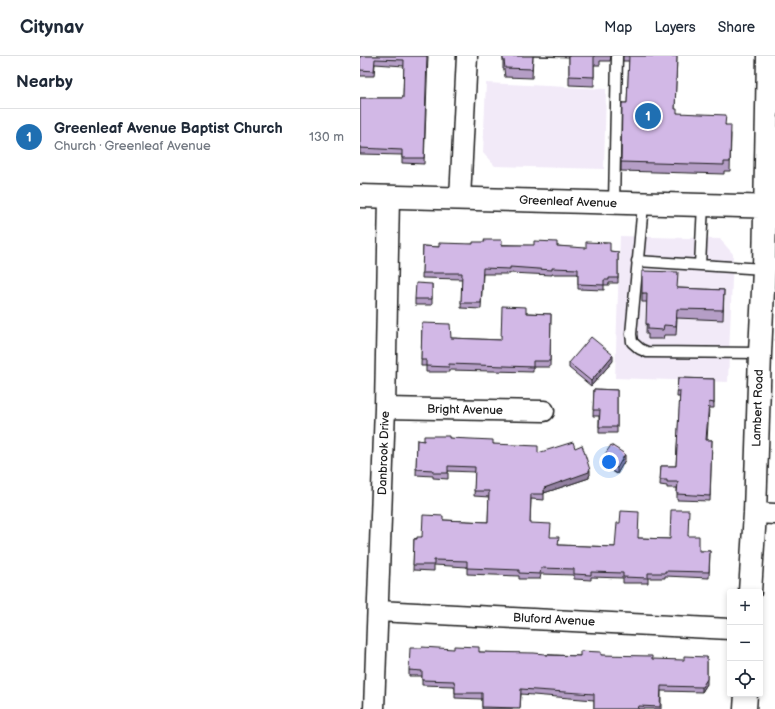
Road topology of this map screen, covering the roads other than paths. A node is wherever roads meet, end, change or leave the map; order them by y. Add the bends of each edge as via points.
1 (467, 56) edge
2 (617, 56) edge
3 (768, 56) edge
4 (360, 196) edge
5 (390, 197) junction
6 (460, 199) junction
7 (614, 203) junction
8 (642, 205) junction
9 (703, 205) junction
10 (770, 207) edge
11 (637, 261) junction
12 (700, 265) junction
13 (764, 269) junction
14 (760, 353) junction
15 (385, 408) junction
16 (544, 411) dead end
17 (765, 513) edge
18 (751, 589) edge
19 (378, 610) junction
20 (727, 628) edge
21 (746, 697) edge
22 (374, 709) edge
23 (745, 709) edge

1 - 6 street
2 - 7 lane
3 - 10 main road, Lambert Road
4 - 5 main road, Greenleaf Avenue
5 - 6 main road, Greenleaf Avenue
5 - 15 street, Danbrook Drive
6 - 7 main road, Greenleaf Avenue
7 - 8 main road, Greenleaf Avenue
8 - 9 main road, Greenleaf Avenue
8 - 11 lane
9 - 10 main road, Greenleaf Avenue
9 - 12 lane
10 - 13 main road, Lambert Road
11 - 12 lane
11 - 14 lane via 631,334 632,342 640,349 647,352
12 - 13 lane
13 - 14 main road, Lambert Road
14 - 17 main road, Lambert Road
15 - 16 street, Bright Avenue
15 - 19 street, Danbrook Drive
17 - 18 main road, Lambert Road
19 - 20 street, Bluford Avenue
19 - 22 street, Danbrook Drive
21 - 23 main road

